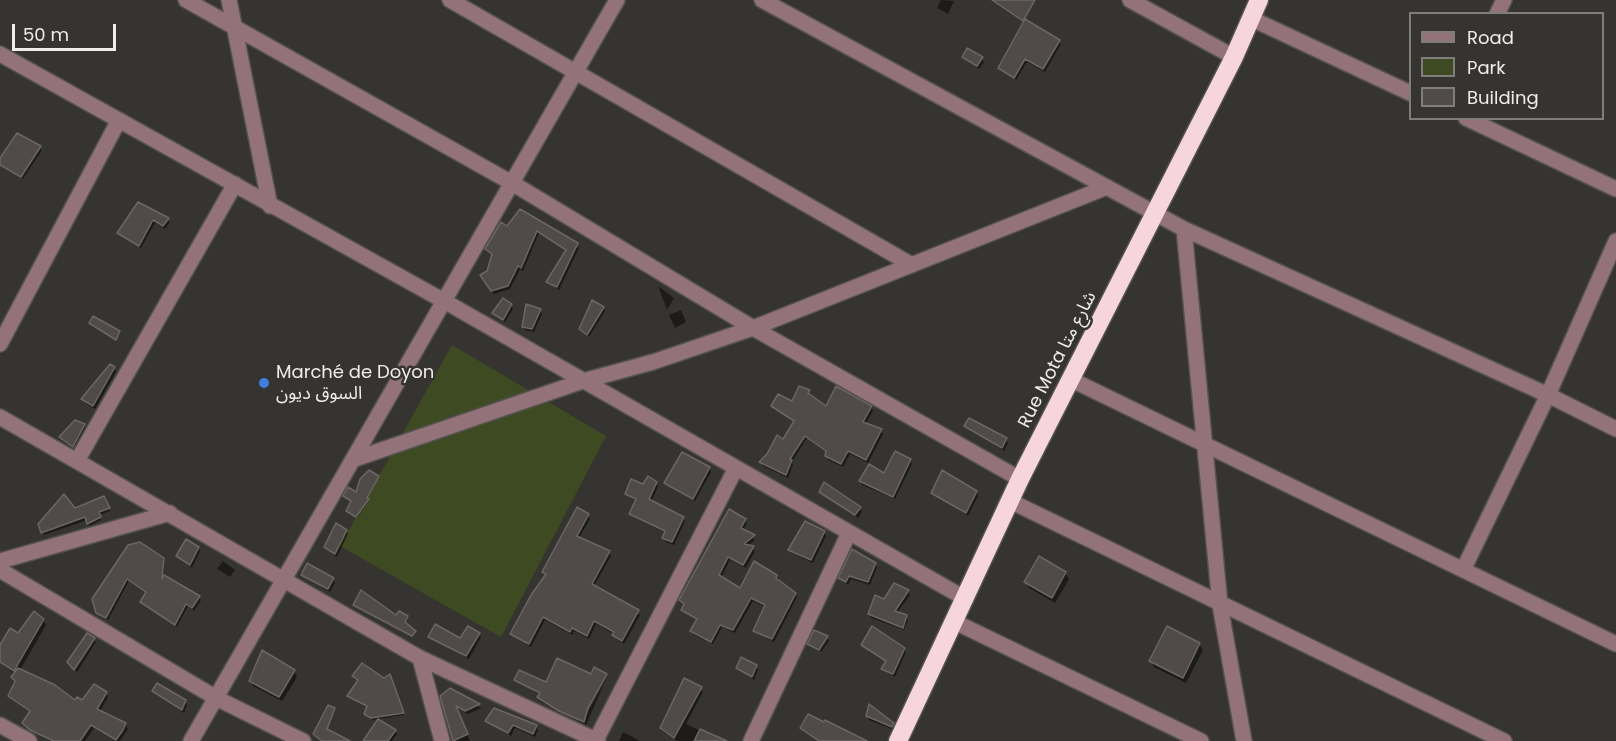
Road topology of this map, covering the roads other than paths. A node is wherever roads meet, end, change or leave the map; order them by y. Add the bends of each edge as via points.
1 (186, 0) edge
2 (229, 0) edge
3 (450, 0) edge
4 (617, 0) edge
5 (762, 0) edge
6 (1130, 0) edge
7 (1259, 0) edge
8 (1250, 18) junction
9 (236, 29) junction
10 (1, 56) edge
11 (1234, 57) junction
12 (576, 72) junction
13 (1409, 93) edge
14 (119, 120) junction
15 (1470, 120) edge
16 (512, 183) junction
17 (235, 184) junction
18 (1107, 187) junction
19 (1616, 189) edge
20 (270, 206) junction
21 (1155, 212) junction
22 (1184, 229) junction
23 (1616, 241) edge
24 (912, 264) junction
25 (444, 300) junction
26 (753, 328) junction
27 (0, 344) edge
28 (1072, 380) junction
29 (583, 381) junction
30 (1548, 395) junction
31 (0, 417) edge
32 (1616, 429) edge
33 (1206, 446) junction
34 (78, 459) junction
35 (355, 459) junction
36 (736, 468) junction
37 (1020, 480) junction
38 (1010, 501) junction
39 (170, 513) junction
40 (849, 533) junction
41 (0, 561) edge
42 (0, 570) edge
43 (1463, 570) junction
44 (284, 582) junction
45 (966, 599) junction
46 (1220, 605) junction
47 (955, 622) junction
48 (1616, 644) edge
49 (420, 658) junction
50 (218, 699) junction
51 (0, 725) edge
52 (902, 740) edge
53 (28, 741) edge
54 (191, 741) edge
55 (303, 741) edge
56 (442, 741) edge
57 (597, 741) edge
58 (751, 741) edge
59 (1201, 741) edge
60 (1245, 741) edge
61 (1504, 741) edge

1 - 9 street
2 - 9 street
3 - 12 street
4 - 12 street
5 - 18 street
6 - 11 street
7 - 8 highway, Rue Mota شارع متا
8 - 11 highway, Rue Mota شارع متا
8 - 13 street
9 - 16 street
9 - 20 street
10 - 14 street
11 - 21 highway, Rue Mota شارع متا
12 - 16 street
12 - 24 street
14 - 17 street
14 - 27 street
15 - 19 street
16 - 25 street
16 - 26 street
17 - 20 street
17 - 34 street
18 - 21 street
18 - 24 street
20 - 25 street
21 - 22 street
21 - 28 highway, Rue Mota شارع متا
22 - 30 street
22 - 33 street
23 - 30 street
24 - 26 street
25 - 29 street
25 - 35 street
26 - 29 street
26 - 37 street
28 - 33 street
28 - 37 highway, Rue Mota شارع متا
29 - 35 street
29 - 36 street
30 - 32 street
30 - 43 street
31 - 34 street
33 - 43 street
33 - 46 street
34 - 39 street
35 - 44 street
36 - 40 street
36 - 57 street
37 - 38 highway, Rue Mota شارع متا
38 - 45 highway, Rue Mota شارع متا
38 - 46 street
39 - 41 street
39 - 44 street
40 - 45 street
40 - 58 street
42 - 50 street
43 - 48 street
44 - 49 street
44 - 50 street
45 - 47 highway, Rue Mota شارع متا
46 - 60 street
46 - 61 street
47 - 52 highway, Rue Mota شارع متا
47 - 59 street
49 - 56 street
49 - 57 street
50 - 54 street
50 - 55 street
51 - 53 street

